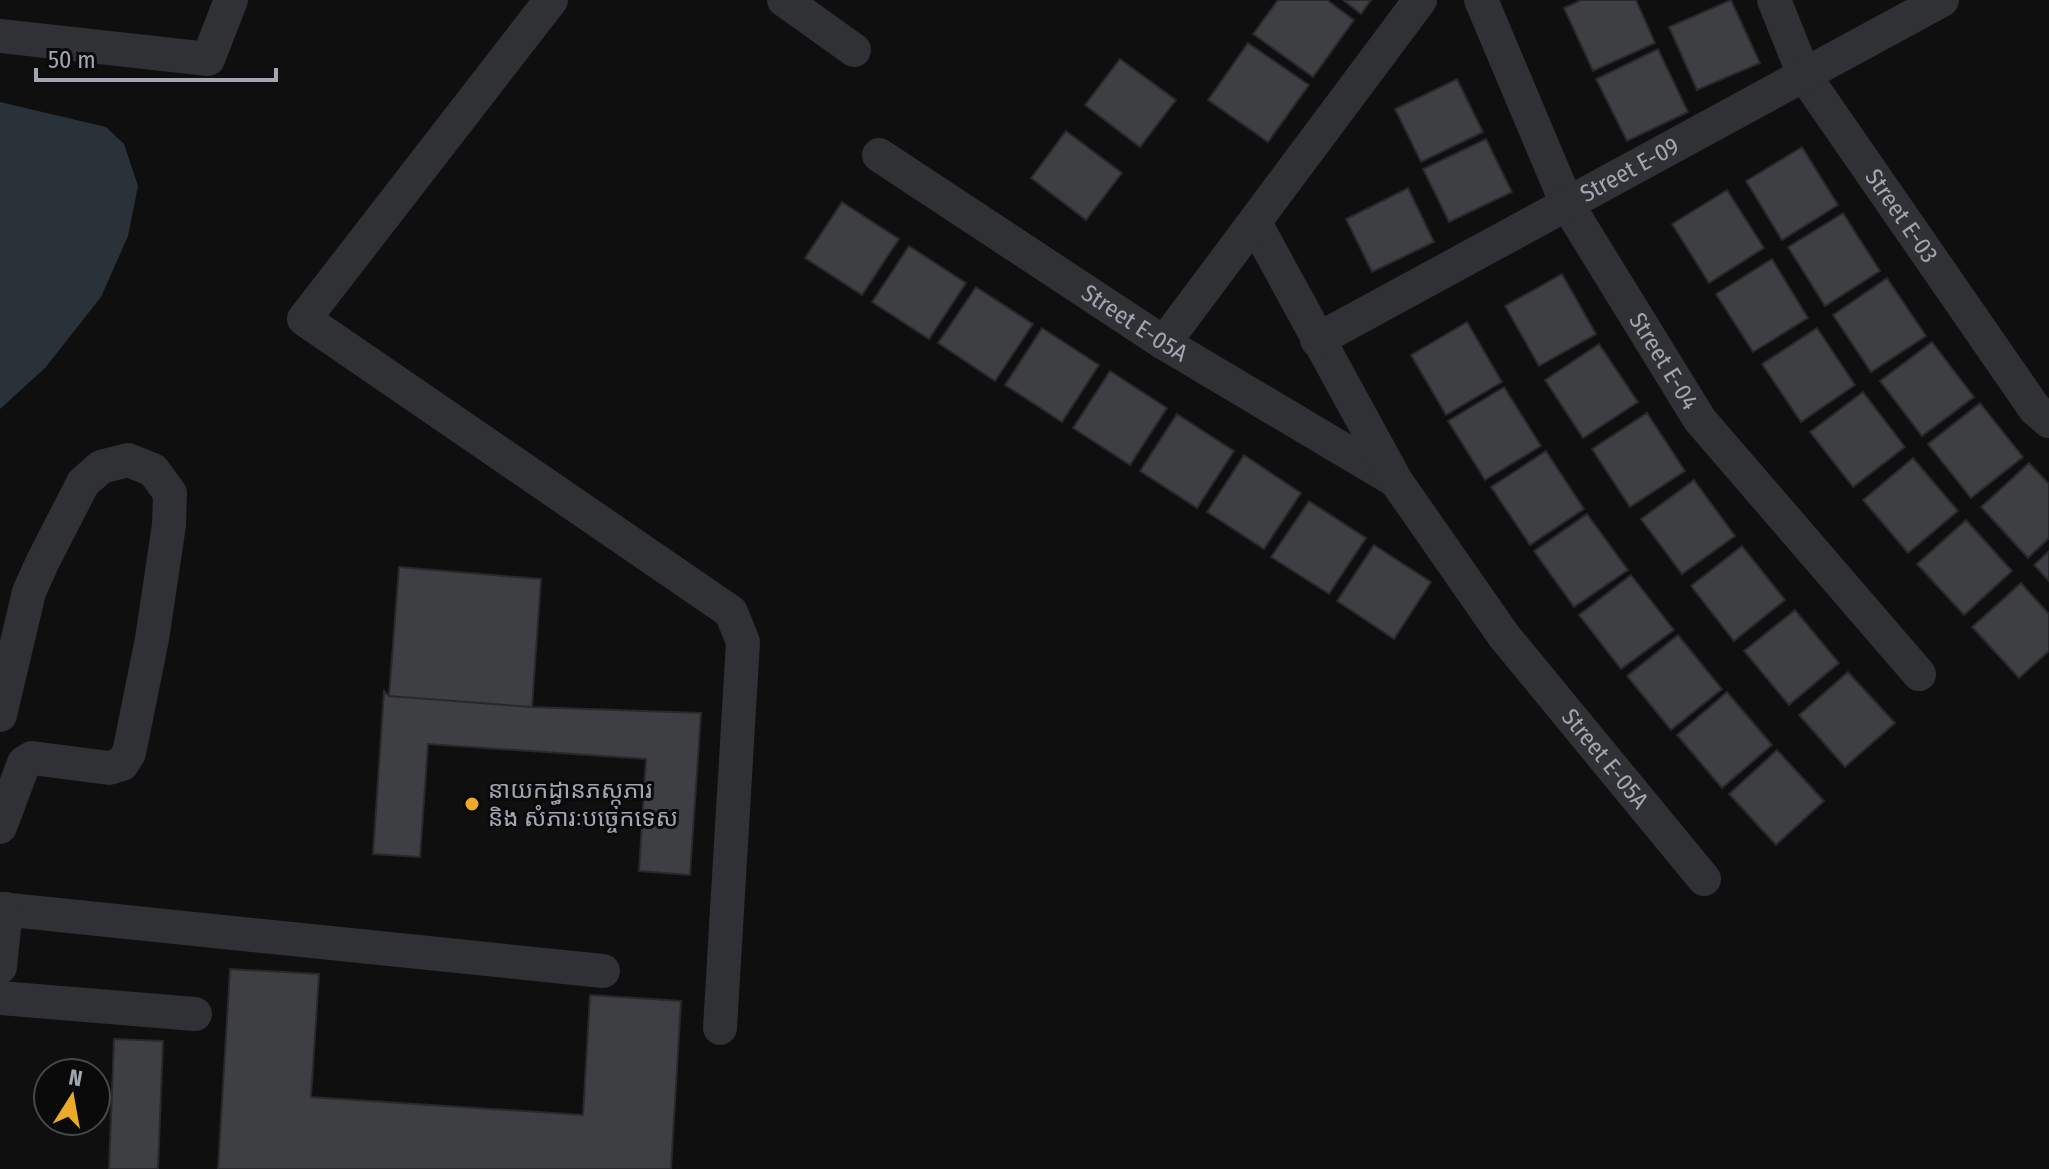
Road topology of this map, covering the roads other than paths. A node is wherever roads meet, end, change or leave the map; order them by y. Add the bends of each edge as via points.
1 (231, 0) edge
2 (551, 0) edge
3 (784, 0) edge
4 (1420, 0) edge
5 (1481, 0) edge
6 (1774, 0) edge
7 (1942, 0) edge
8 (0, 36) edge
9 (854, 50) dead end
10 (1804, 75) junction
11 (879, 155) dead end
12 (1567, 204) junction
13 (1255, 223) junction
14 (1317, 340) junction
15 (1164, 343) junction
16 (2049, 421) edge
17 (1396, 481) junction
18 (1919, 674) dead end
19 (0, 715) edge
20 (0, 827) edge
21 (1704, 879) dead end
22 (3, 909) edge
23 (0, 967) edge
24 (603, 971) dead end
25 (0, 998) edge
26 (195, 1014) dead end
27 (720, 1028) dead end

1 - 8 street via 208,59
2 - 27 street via 304,319 731,612 743,642
3 - 9 street
4 - 13 street
5 - 12 street, Street E-04
6 - 10 street, Street E-03
7 - 10 street, Street E-09
10 - 12 street, Street E-09
10 - 16 street, Street E-03 via 2035,409
11 - 15 street, Street E-05A
12 - 14 street, Street E-09
12 - 18 street, Street E-04 via 1700,420
13 - 14 street, Street E-05A
13 - 15 street
14 - 17 street, Street E-05A
15 - 17 street, Street E-05A
17 - 21 street, Street E-05A via 1504,636
19 - 20 street via 29,592 83,483 101,467 128,460 153,470 170,493 169,525 129,753 122,764 109,768 32,758 19,772
22 - 23 street
22 - 24 street
25 - 26 street

